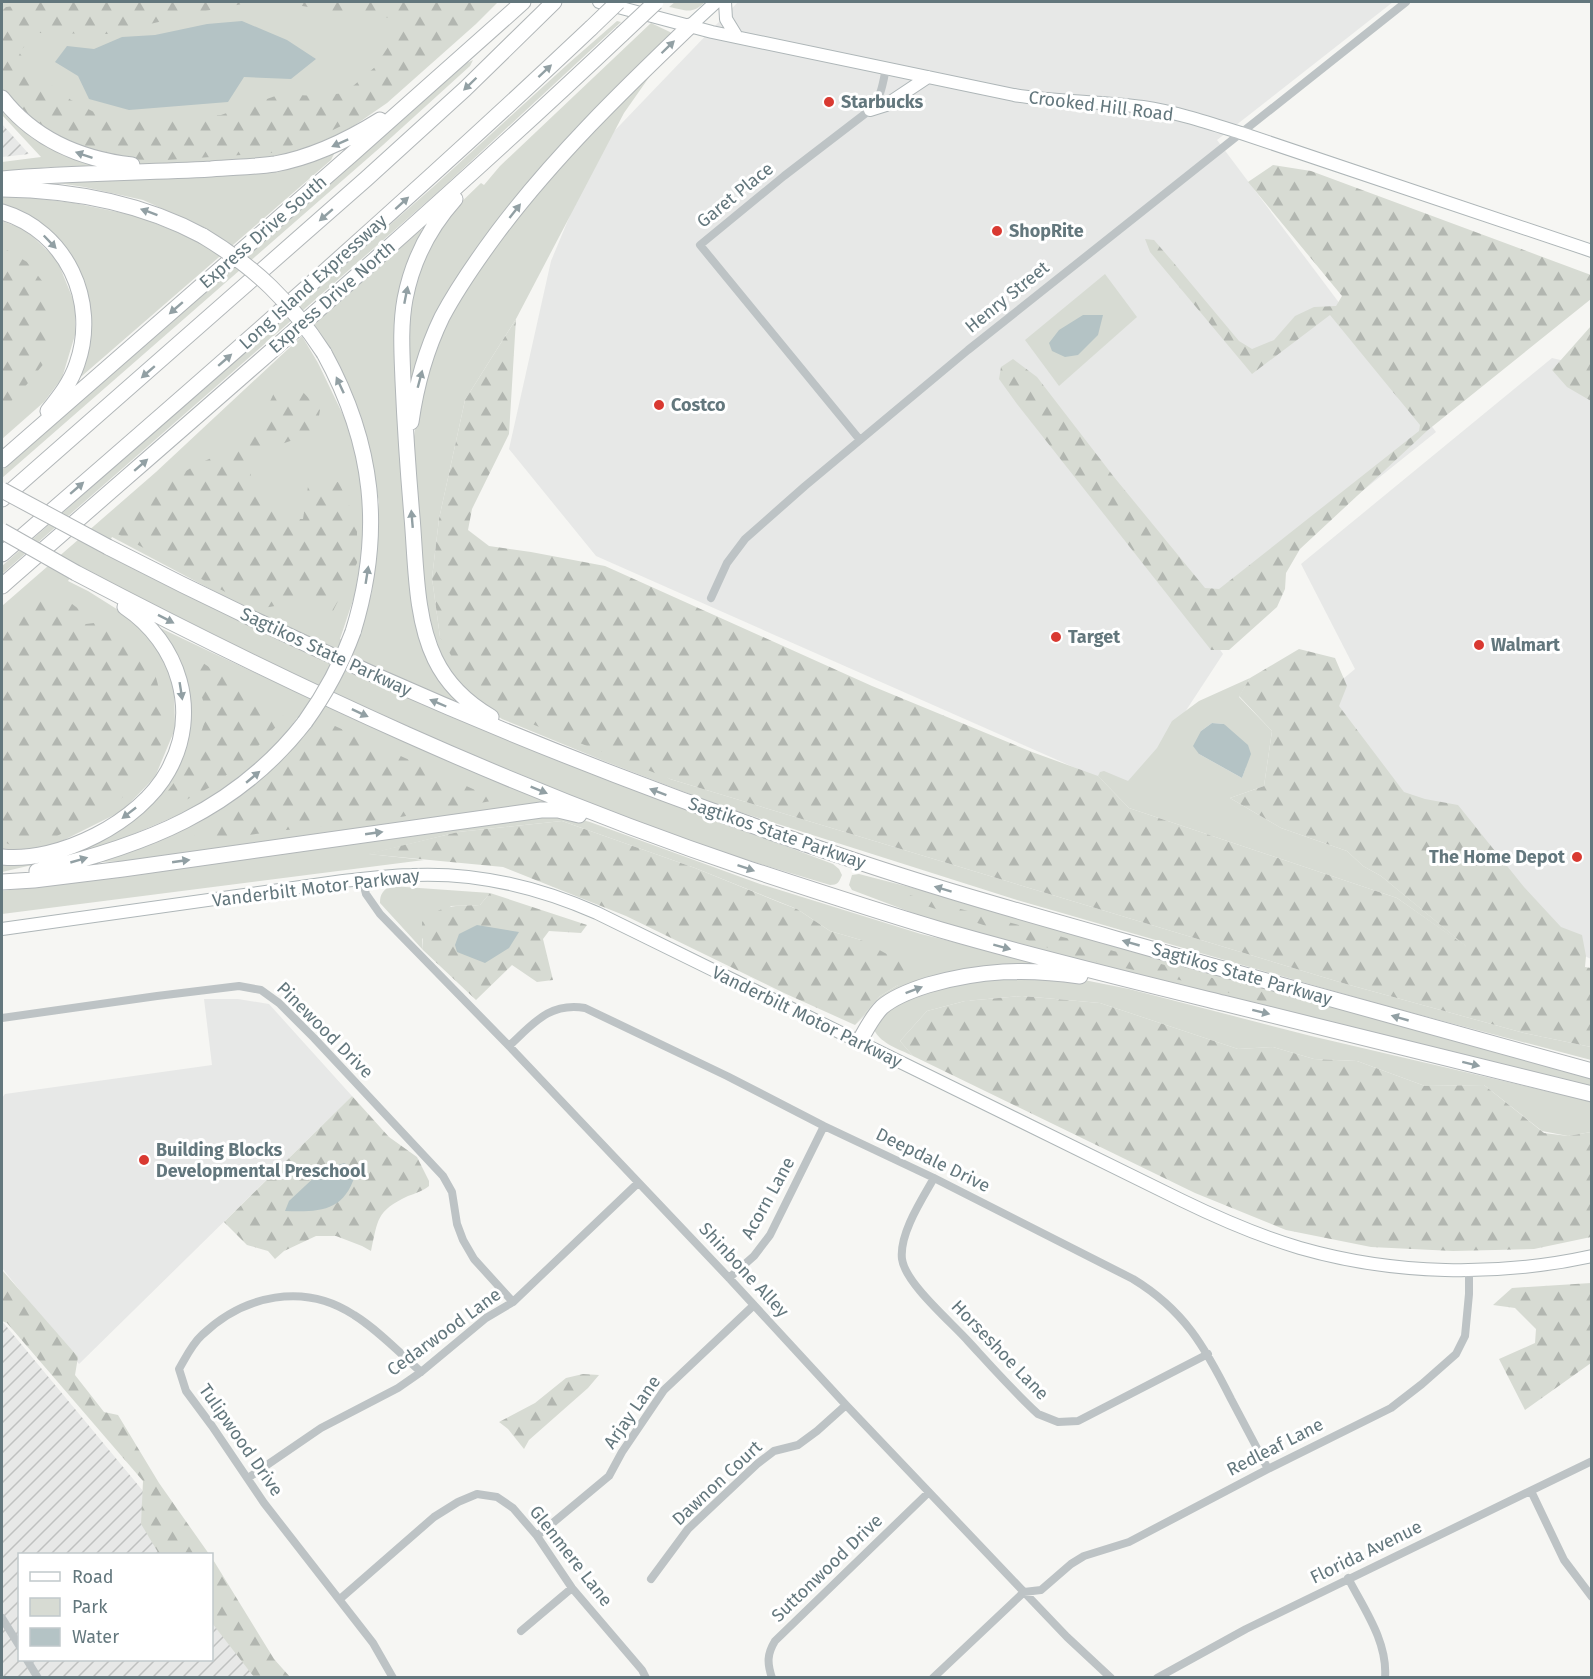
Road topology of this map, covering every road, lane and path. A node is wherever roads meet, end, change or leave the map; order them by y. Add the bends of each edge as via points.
1 (554, 2) edge
2 (599, 2) edge
3 (618, 2) edge
4 (656, 2) edge
5 (716, 2) edge
6 (725, 2) edge
7 (1406, 2) edge
8 (520, 4) edge
9 (690, 26) junction
10 (737, 38) junction
11 (886, 68) junction
12 (441, 76) junction
13 (928, 77) junction
14 (2, 98) edge
15 (870, 110) junction
16 (1241, 133) junction
17 (505, 144) junction
18 (225, 168) junction
19 (2, 179) edge
20 (2, 189) edge
21 (2, 212) edge
22 (1592, 252) edge
23 (860, 440) junction
24 (20, 444) junction
25 (407, 458) junction
26 (2, 460) edge
27 (2, 490) edge
28 (2, 499) edge
29 (2, 531) edge
30 (2, 554) edge
31 (76, 573) junction
32 (2, 586) edge
33 (711, 598) dead end
34 (530, 742) junction
35 (691, 848) junction
36 (2, 857) edge
37 (362, 879) junction
38 (2, 880) edge
39 (2, 929) edge
40 (1204, 998) junction
41 (2, 1018) edge
42 (859, 1042) junction
43 (509, 1046) junction
44 (1592, 1071) edge
45 (1592, 1094) edge
46 (824, 1126) junction
47 (934, 1178) junction
48 (638, 1183) junction
49 (1592, 1256) edge
50 (1469, 1270) junction
51 (729, 1278) junction
52 (513, 1302) junction
53 (754, 1305) junction
54 (1208, 1354) junction
55 (421, 1372) junction
56 (846, 1405) junction
57 (1592, 1461) edge
58 (1268, 1469) junction
59 (248, 1478) junction
60 (1531, 1491) junction
61 (929, 1492) junction
62 (537, 1536) junction
63 (1348, 1578) junction
64 (651, 1579) dead end
65 (572, 1588) junction
66 (1024, 1592) junction
67 (1592, 1597) edge
68 (340, 1599) junction
69 (2, 1618) edge
70 (521, 1631) dead end
71 (18, 1644) edge
72 (28, 1661) edge
73 (38, 1677) edge
74 (393, 1677) edge
75 (646, 1677) edge
76 (772, 1677) edge
77 (933, 1677) edge
78 (1111, 1677) edge
79 (1156, 1677) edge
80 (1385, 1677) edge

1 -> 28 highway via 366,179
2 - 9 main road, Crooked Hill Road
30 -> 3 highway, Long Island Expressway, bridge via 393,212
4 - 17 highway, Express Drive North, bridge
5 - 9 main road
6 - 10 main road via 726,19
7 - 16 street, Henry Street
8 - 12 highway, Express Drive South
9 - 10 main road, Crooked Hill Road
25 -> 9 highway via 413,406 425,360 461,284 554,163
10 - 11 main road, Crooked Hill Road
11 - 13 main road, Crooked Hill Road
11 - 15 street, Garet Place via 880,94
12 -> 18 highway via 381,120 338,144 275,164
12 -> 24 highway, Express Drive South
13 - 15 main road via 886,105
13 - 16 main road, Crooked Hill Road via 1023,96 1146,108
18 -> 14 highway via 134,165 82,154 38,133
15 - 23 street, Garet Place via 700,245
16 - 22 main road, Crooked Hill Road
16 - 23 street, Henry Street
25 -> 17 highway via 402,340 412,272 441,216
32 -> 17 highway, Express Drive North
18 - 19 highway
38 -> 20 highway, bridge via 102,853 195,816 224,799 276,756 305,722 343,658 363,595 371,528 365,460 345,394 305,324 276,291 243,262 172,220 124,204 57,192
21 -> 24 highway via 32,227 57,249 78,286 84,312 84,339 71,378
23 - 33 street, Henry Street via 745,539 727,563
24 - 26 highway, Express Drive South
34 -> 25 highway via 467,701 435,659 423,619
34 -> 27 highway, Sagtikos State Parkway, bridge via 337,659 108,547
29 - 31 highway, Sagtikos State Parkway, bridge
31 -> 35 highway, Sagtikos State Parkway via 204,639 414,737 547,794
31 -> 36 highway via 138,617 162,641 180,683 184,717 180,742 169,771 157,788 108,828 84,842 44,855
44 -> 34 highway, Sagtikos State Parkway via 930,885 707,810
38 -> 35 highway via 113,870 549,809 567,811 631,835
35 -> 40 highway, Sagtikos State Parkway via 938,929
37 - 39 main road, Vanderbilt Motor Parkway
37 - 42 main road, Vanderbilt Motor Parkway via 453,875 501,882 552,896 597,914
37 - 43 street, Shinbone Alley via 373,905
42 -> 40 highway via 876,1014 897,997 938,982 992,972 1061,973
40 -> 45 highway, Sagtikos State Parkway
41 - 52 street, Pinewood Drive via 239,986 261,990 314,1038 443,1176 452,1192 463,1240 474,1259
42 - 50 main road, Vanderbilt Motor Parkway via 1188,1204 1263,1236 1371,1264
43 - 46 street, Deepdale Drive via 540,1017 556,1009 585,1008
43 - 48 street, Shinbone Alley
46 - 47 street, Deepdale Drive
46 - 51 street, Acorn Lane via 770,1235
47 - 54 street, Deepdale Drive via 1151,1290 1190,1328
47 - 54 street, Horseshoe Lane via 910,1220 904,1243 902,1259 910,1278 1038,1414 1058,1422 1078,1420
48 - 51 street, Shinbone Alley
48 - 52 street, Cedarwood Lane
49 - 50 main road, Vanderbilt Motor Parkway
50 - 58 street, Redleaf Lane via 1465,1336 1456,1354 1391,1407
51 - 53 street, Shinbone Alley
52 - 55 street, Cedarwood Lane via 486,1318
53 - 56 street, Shinbone Alley
53 - 62 street, Arjay Lane via 664,1390 609,1476
54 - 58 street, Deepdale Drive
55 - 59 street, Cedarwood Lane via 321,1428
55 - 59 street, Tulipwood Drive via 354,1315 321,1300 290,1296 264,1299 222,1318 191,1347 179,1369 186,1391
56 - 61 street, Shinbone Alley
56 - 64 street, Dawnon Court via 798,1445 774,1451 757,1464 688,1529
57 - 60 street, Florida Avenue
58 - 66 street, Redleaf Lane via 1129,1542 1084,1556 1041,1590
59 - 68 street, Tulipwood Drive
60 - 63 street, Florida Avenue
60 - 67 street via 1564,1560
61 - 66 street, Shinbone Alley
61 - 76 street, Suttonwood Drive via 775,1641 769,1652
62 - 65 street, Glenmere Lane
62 - 68 street, Glenmere Lane via 513,1508 497,1497 477,1494 434,1517
63 - 79 street, Florida Avenue
63 - 80 street via 1378,1635
65 - 70 street
65 - 75 street, Glenmere Lane
66 - 77 street
66 - 78 street, Shinbone Alley
68 - 74 street, Tulipwood Drive
69 - 71 street
72 - 73 street

